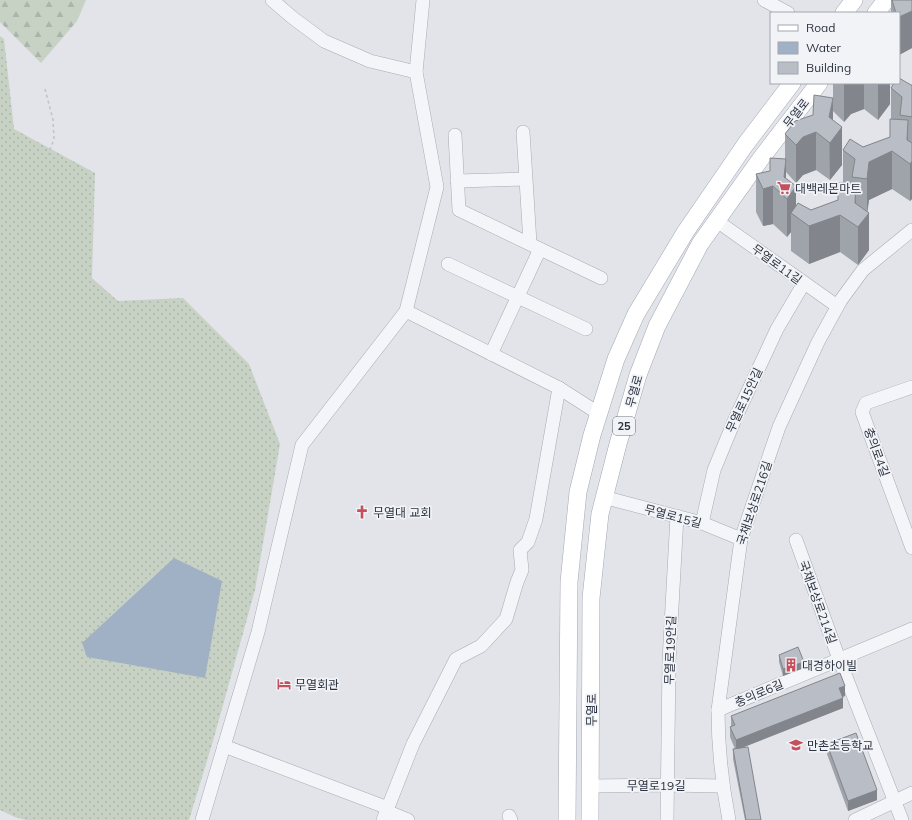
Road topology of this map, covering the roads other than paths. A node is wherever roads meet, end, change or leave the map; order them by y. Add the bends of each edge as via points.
1 (272, 0) edge
2 (423, 0) edge
3 (764, 0) edge
4 (854, 0) edge
5 (886, 0) edge
6 (786, 12) edge
7 (845, 12) edge
8 (877, 12) edge
9 (416, 72) junction
10 (818, 84) edge
11 (789, 87) edge
12 (786, 125) junction
13 (523, 132) dead end
14 (455, 135) dead end
15 (526, 179) junction
16 (457, 181) junction
17 (717, 221) junction
18 (912, 230) edge
19 (535, 246) junction
20 (448, 264) dead end
21 (601, 278) dead end
22 (804, 283) junction
23 (518, 297) junction
24 (837, 306) junction
25 (406, 311) junction
26 (586, 329) dead end
27 (491, 354) junction
28 (912, 387) edge
29 (559, 388) junction
30 (598, 413) junction
31 (623, 427) junction
32 (604, 497) junction
33 (677, 516) junction
34 (702, 523) junction
35 (741, 539) junction
36 (796, 540) dead end
37 (912, 548) edge
38 (912, 629) edge
39 (839, 659) junction
40 (718, 710) junction
41 (224, 746) junction
42 (667, 785) junction
43 (590, 786) junction
44 (723, 786) junction
45 (912, 793) edge
46 (894, 801) junction
47 (386, 813) edge
48 (202, 820) edge
49 (408, 820) edge
50 (567, 820) edge
51 (590, 820) edge
52 (667, 820) edge
53 (729, 820) edge
54 (855, 820) edge
55 (902, 820) edge

1 - 9 street via 324,40 370,61
2 - 9 street
3 - 6 street
4 - 7 main road
5 - 8 main road
9 - 25 street via 437,187
10 - 12 main road, 무열로 / 25
11 - 12 main road via 771,124 771,131 775,133
11 - 30 main road, 무열로 via 686,231 636,314 616,359
12 - 17 main road, 무열로 / 25
13 - 15 street
14 - 16 street
15 - 16 street
15 - 19 street
16 - 19 street via 459,210
17 - 22 street, 무열로11길
17 - 31 main road, 무열로 / 25 via 700,244 657,326 638,375
18 - 24 street, 국채보상로216길 via 864,270
19 - 21 street
19 - 23 street
20 - 23 street
22 - 24 street, 무열로11길
22 - 34 street, 무열로15안길 via 777,329 735,419 714,470
23 - 26 street
23 - 27 street
24 - 35 street, 국채보상로216길 via 779,426
25 - 27 street
25 - 41 street via 302,445 258,632
27 - 29 street
28 - 37 street, 충의로4길 via 866,402 862,412
29 - 30 street
29 - 47 street via 536,519 528,542 520,550 522,570 506,619 481,646 456,659 413,744
30 - 31 main road
30 - 50 main road, 무열로 via 578,492 569,582
31 - 32 main road, 무열로 / 25
32 - 33 street, 무열로15길
32 - 43 main road, 무열로 / 25 via 591,598
33 - 34 street, 무열로15길
33 - 42 street, 무열로19안길 via 669,661
34 - 35 street, 무열로15길
35 - 40 street, 국채보상로216길
36 - 39 street, 국채보상로214길
38 - 39 street, 충의로6길
39 - 40 street, 충의로6길
39 - 46 street, 국채보상로214길
40 - 44 street, 국채보상로216길
41 - 47 street
41 - 48 street
42 - 43 street, 무열로19길
42 - 44 street, 무열로19길
42 - 52 street, 무열로19안길
43 - 51 main road, 무열로 / 25
44 - 53 street, 국채보상로216길
45 - 46 street
46 - 54 street
46 - 55 street, 국채보상로214길
47 - 49 street

